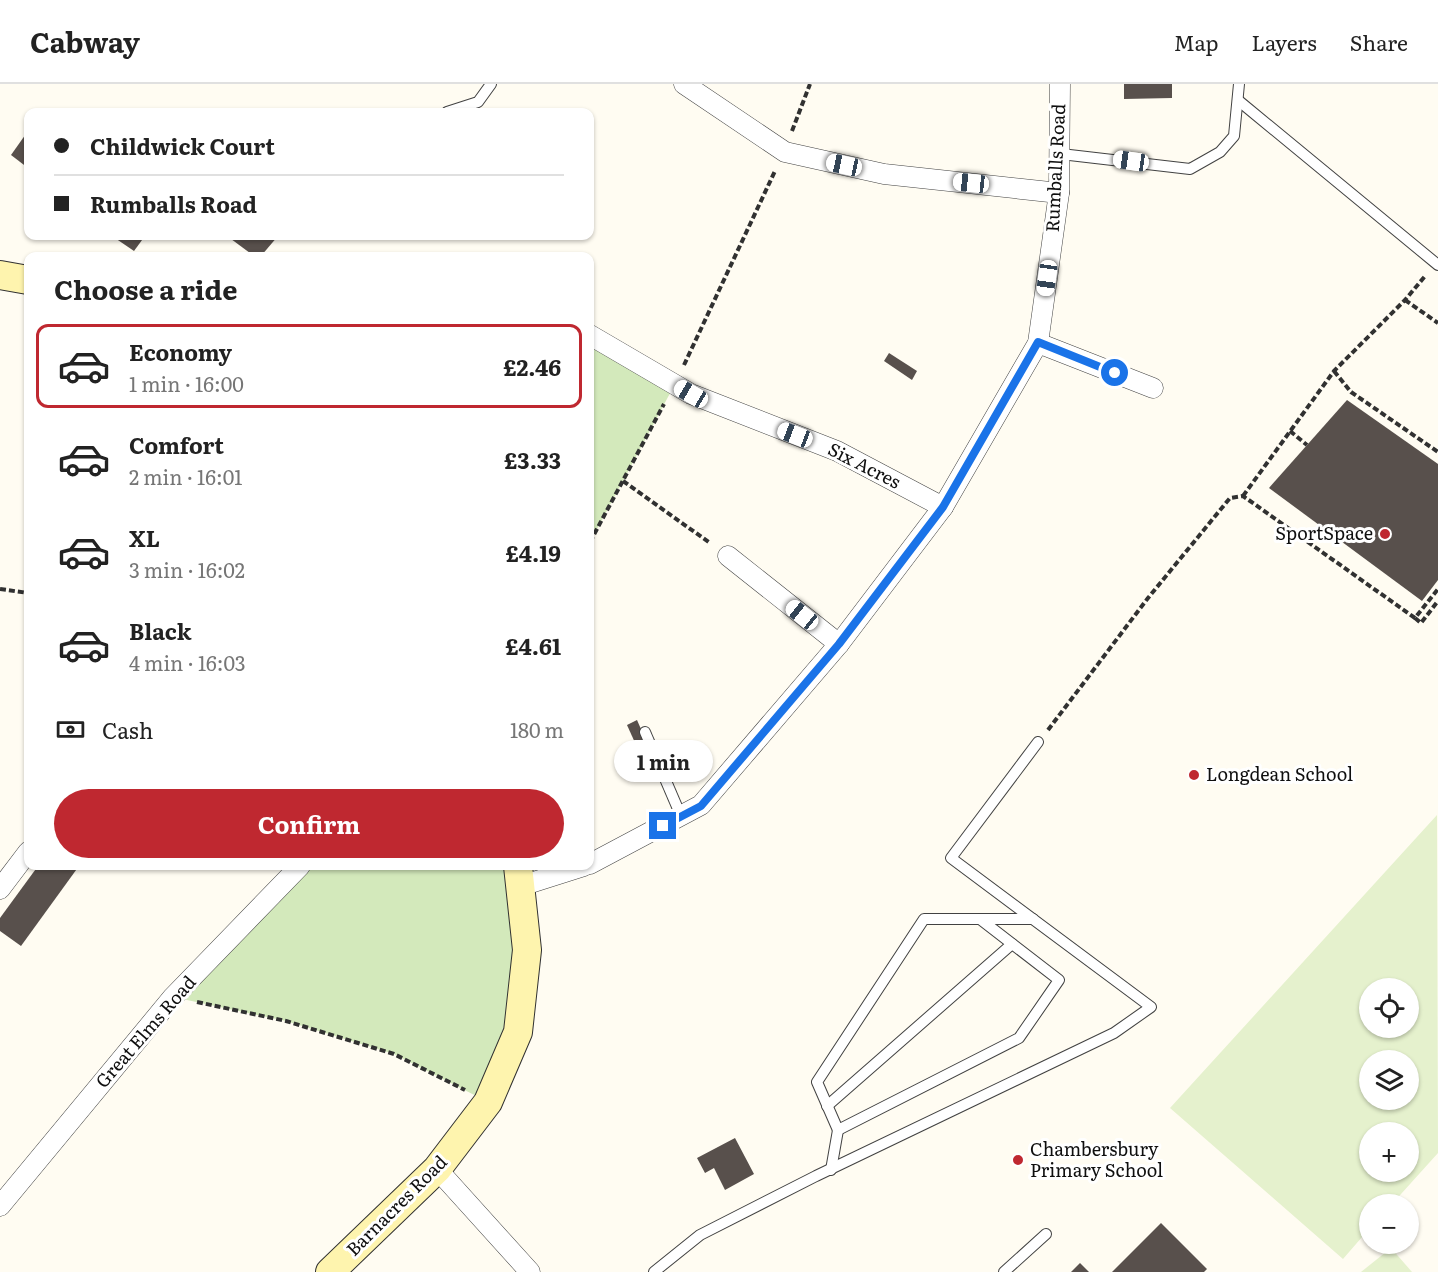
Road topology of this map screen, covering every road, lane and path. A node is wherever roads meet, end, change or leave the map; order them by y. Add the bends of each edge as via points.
1 (491, 84) edge
2 (684, 84) edge
3 (810, 84) edge
4 (1060, 84) edge
5 (1239, 84) edge
6 (1239, 101) junction
7 (459, 108) edge
8 (784, 152) junction
9 (1061, 154) junction
10 (1059, 193) junction
11 (1437, 264) edge
12 (0, 275) edge
13 (24, 279) edge
14 (1405, 300) junction
15 (1438, 323) edge
16 (594, 337) edge
17 (1038, 342) junction
18 (1334, 371) junction
19 (675, 384) junction
20 (1153, 388) dead end
21 (1290, 431) junction
22 (1307, 445) dead end
23 (1438, 452) edge
24 (623, 481) junction
25 (1243, 496) junction
26 (943, 507) junction
27 (594, 535) edge
28 (728, 556) joint
29 (0, 589) edge
30 (1438, 589) edge
31 (24, 592) edge
32 (1438, 603) edge
33 (1415, 618) junction
34 (839, 644) junction
35 (645, 732) dead end
36 (1038, 742) joint
37 (681, 816) junction
38 (24, 857) edge
39 (594, 862) edge
40 (296, 870) edge
41 (558, 870) edge
42 (519, 876) edge
43 (0, 889) edge
44 (980, 919) junction
45 (1033, 919) junction
46 (1012, 944) junction
47 (173, 997) junction
48 (488, 1102) junction
49 (827, 1106) junction
50 (838, 1130) junction
51 (437, 1169) junction
52 (831, 1170) junction
53 (0, 1206) edge
54 (1046, 1234) dead end
55 (330, 1272) edge
56 (530, 1272) edge
57 (654, 1272) edge
58 (1004, 1272) edge

1 - 7 lane via 478,102
2 - 8 street
3 - 8 path
4 - 9 street, Rumballs Road
5 - 6 lane
6 - 9 lane via 1234,136 1220,152 1190,169
6 - 11 lane
8 - 10 street via 884,174
8 - 19 path
9 - 10 street, Rumballs Road
10 - 17 street, Rumballs Road
11 - 14 path
12 - 13 street
14 - 15 path
14 - 18 path
16 - 19 street, Six Acres
17 - 20 street
17 - 26 street, Rumballs Road
18 - 21 path
18 - 23 path via 1351,392
19 - 24 path
19 - 26 street, Six Acres via 691,394 837,451
21 - 22 path
21 - 25 path
24 - 27 path
24 - 28 path
25 - 33 path
25 - 36 path via 1230,498
26 - 34 street, Rumballs Road
28 - 34 street
29 - 31 path
30 - 33 path
32 - 33 path via 1421,623
34 - 37 street, Rumballs Road via 701,806
35 - 37 lane
36 - 45 lane via 951,858
37 - 39 street, Rumballs Road
38 - 43 street
40 - 47 street, Great Elms Road
41 - 42 street
42 - 48 street, Barnacres Road via 527,950 518,1032
44 - 45 lane
44 - 46 lane
44 - 49 lane via 924,919 817,1082
45 - 52 lane via 1151,1007 1114,1033
46 - 49 lane
46 - 50 lane via 1059,980 1018,1038
47 - 48 path via 286,1021 394,1054
47 - 53 street, Great Elms Road
48 - 51 street, Barnacres Road
49 - 50 lane
50 - 52 lane
51 - 55 street, Barnacres Road
51 - 56 street
52 - 57 lane via 700,1235
54 - 58 lane

